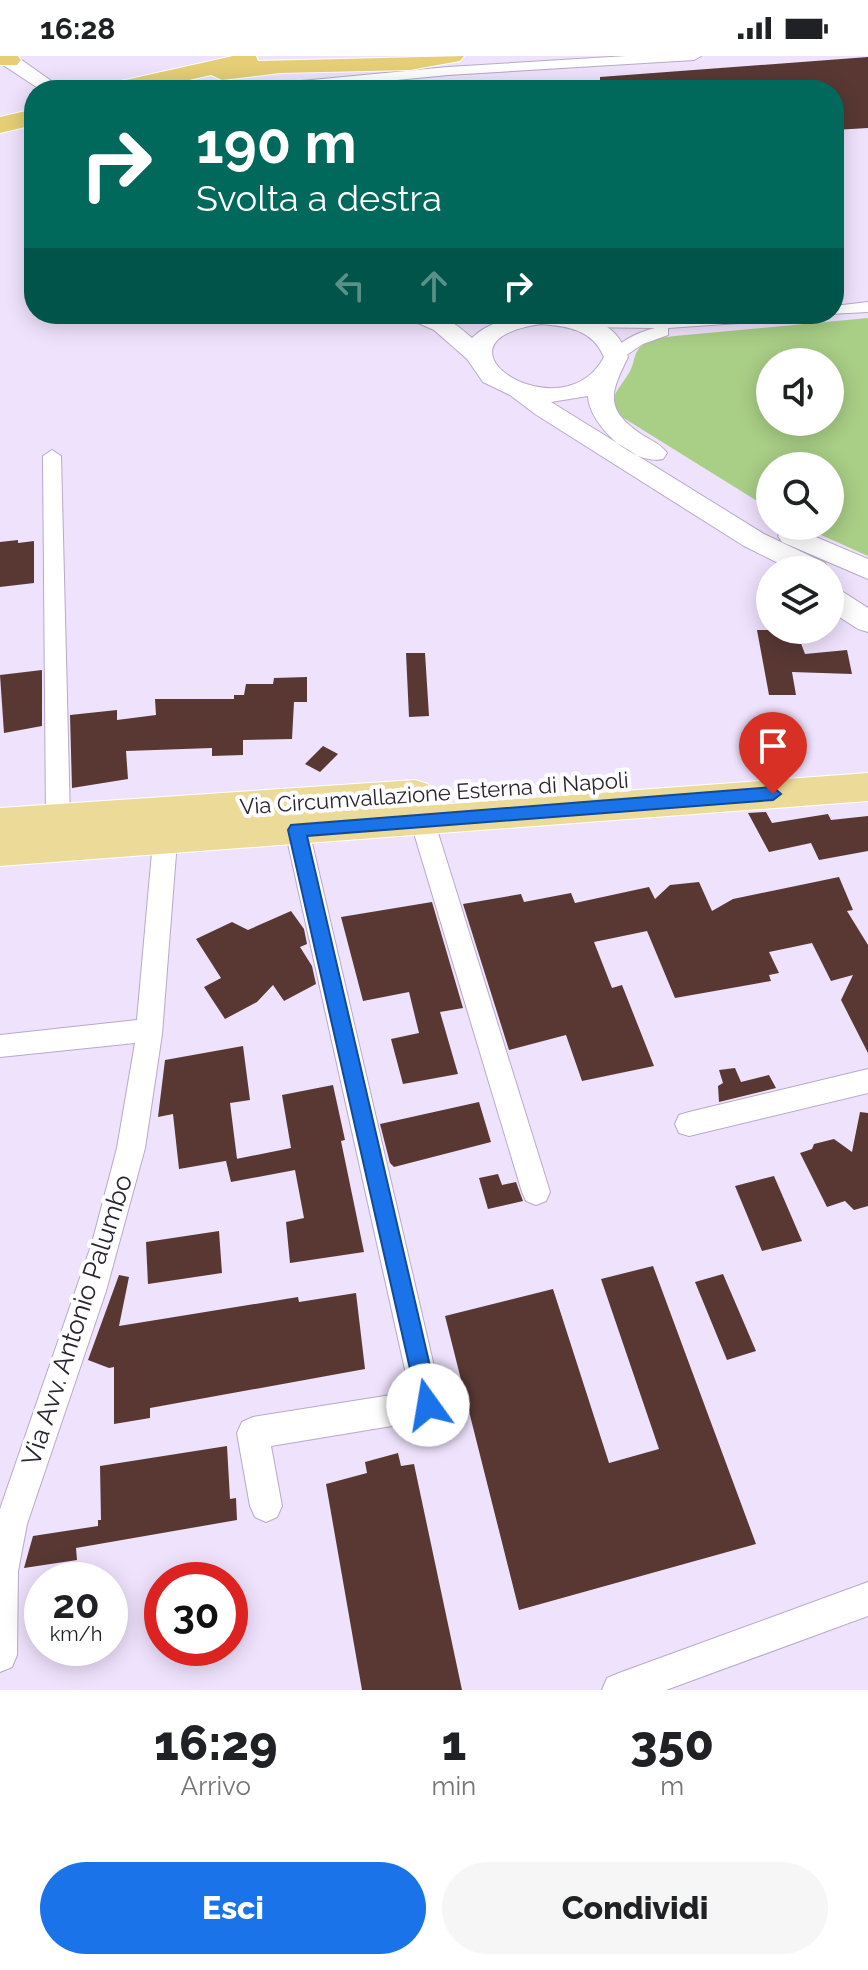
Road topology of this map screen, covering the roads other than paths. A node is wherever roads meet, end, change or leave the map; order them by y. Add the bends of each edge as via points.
1 (263, 56) edge
2 (300, 56) edge
3 (487, 56) edge
4 (694, 56) edge
5 (11, 58) edge
6 (450, 64) edge
7 (222, 73) junction
8 (51, 80) edge
9 (177, 80) edge
10 (184, 80) edge
11 (326, 80) edge
12 (24, 110) edge
13 (0, 115) edge
14 (24, 119) edge
15 (0, 125) edge
16 (868, 307) edge
17 (844, 310) edge
18 (441, 324) edge
19 (509, 324) edge
20 (583, 324) edge
21 (685, 324) edge
22 (479, 357) junction
23 (610, 368) junction
24 (519, 390) junction
25 (52, 456) dead end
26 (756, 523) edge
27 (756, 525) edge
28 (778, 540) edge
29 (792, 540) edge
30 (798, 556) edge
31 (868, 570) edge
32 (844, 583) edge
33 (868, 592) edge
34 (844, 606) edge
35 (868, 622) edge
36 (868, 761) edge
37 (868, 787) edge
38 (58, 819) junction
39 (422, 820) junction
40 (0, 822) edge
41 (297, 830) junction
42 (165, 841) junction
43 (0, 851) edge
44 (148, 1030) junction
45 (0, 1046) edge
46 (868, 1081) edge
47 (689, 1124) dead end
48 (536, 1192) dead end
49 (266, 1506) dead end
50 (868, 1599) edge
51 (0, 1655) edge
52 (619, 1690) edge

1 - 9 highway
2 - 7 highway
3 - 6 street
4 - 6 street
5 - 8 main road
6 - 7 highway via 280,66
6 - 11 street
7 - 10 highway
12 - 13 highway
14 - 15 highway
16 - 17 street
18 - 22 main road
19 - 22 main road via 489,333
20 - 23 main road via 606,337
21 - 23 street via 626,346
22 - 24 main road via 491,376
23 - 24 main road via 587,388 542,394
23 - 26 main road via 598,391 606,419
24 - 27 main road via 544,409
25 - 38 street
28 - 30 main road
29 - 31 main road
32 - 33 main road
34 - 35 main road
36 - 38 main road, Via Circumvallazione Esterna di Napoli
37 - 39 main road, Via Circumvallazione Esterna di Napoli
38 - 40 main road, Via Circumvallazione Esterna di Napoli
39 - 41 main road, Via Circumvallazione Esterna di Napoli
39 - 48 street
41 - 42 main road, Via Circumvallazione Esterna di Napoli
41 - 49 street via 428,1405 253,1433
42 - 43 main road, Via Circumvallazione Esterna di Napoli
42 - 44 street, Via Avv. Antonio Palumbo
44 - 45 street
44 - 51 street, Via Avv. Antonio Palumbo via 131,1146 106,1244 11,1524 2,1571
46 - 47 street
50 - 52 street

